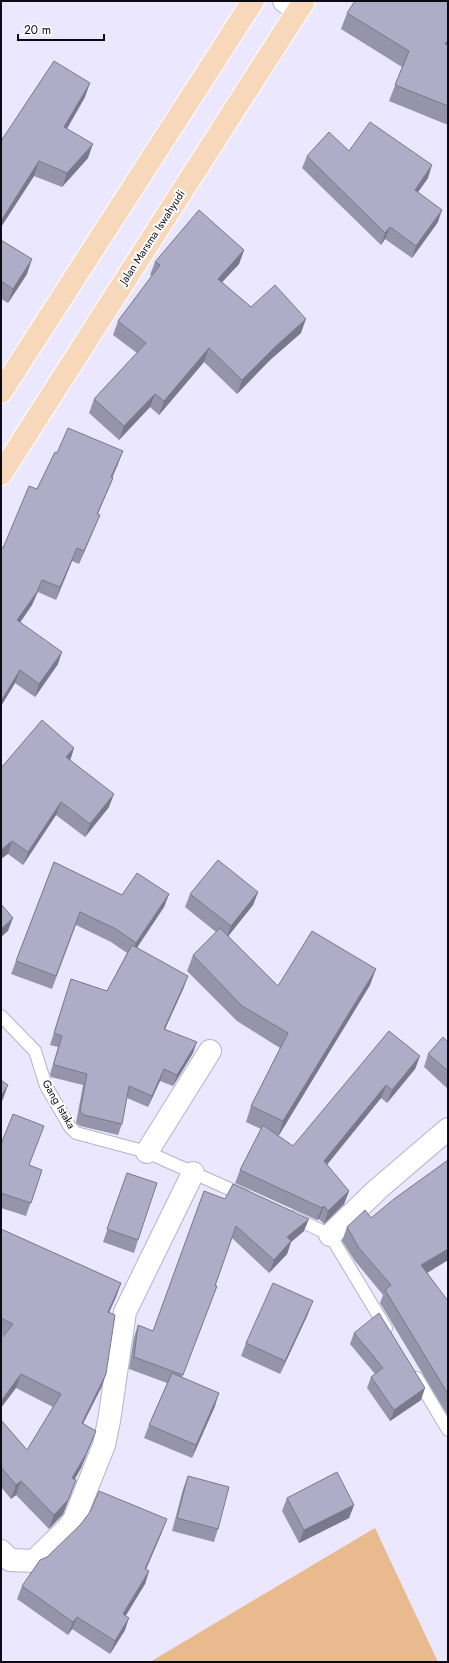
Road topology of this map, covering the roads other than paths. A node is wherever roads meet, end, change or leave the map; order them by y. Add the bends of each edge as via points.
1 (253, 1) edge
2 (295, 4) edge
3 (1, 392) edge
4 (1, 474) edge
5 (1, 1016) edge
6 (210, 1051) dead end
7 (448, 1129) edge
8 (147, 1152) junction
9 (193, 1173) junction
10 (258, 1201) edge
11 (280, 1211) edge
12 (330, 1235) junction
13 (391, 1336) edge
14 (412, 1369) edge
15 (448, 1430) edge
16 (1, 1552) edge

1 - 3 highway
2 - 4 highway, Jalan Marsma Iswahyudi
5 - 8 lane, Gang Istaka via 35,1051 46,1086 70,1127 76,1132
6 - 8 street
7 - 12 street via 379,1188
8 - 9 lane, Gang Istaka
9 - 10 lane, Gang Istaka
9 - 16 street via 125,1312 104,1445 74,1520 34,1562 10,1560
11 - 12 lane
12 - 13 lane
14 - 15 lane

